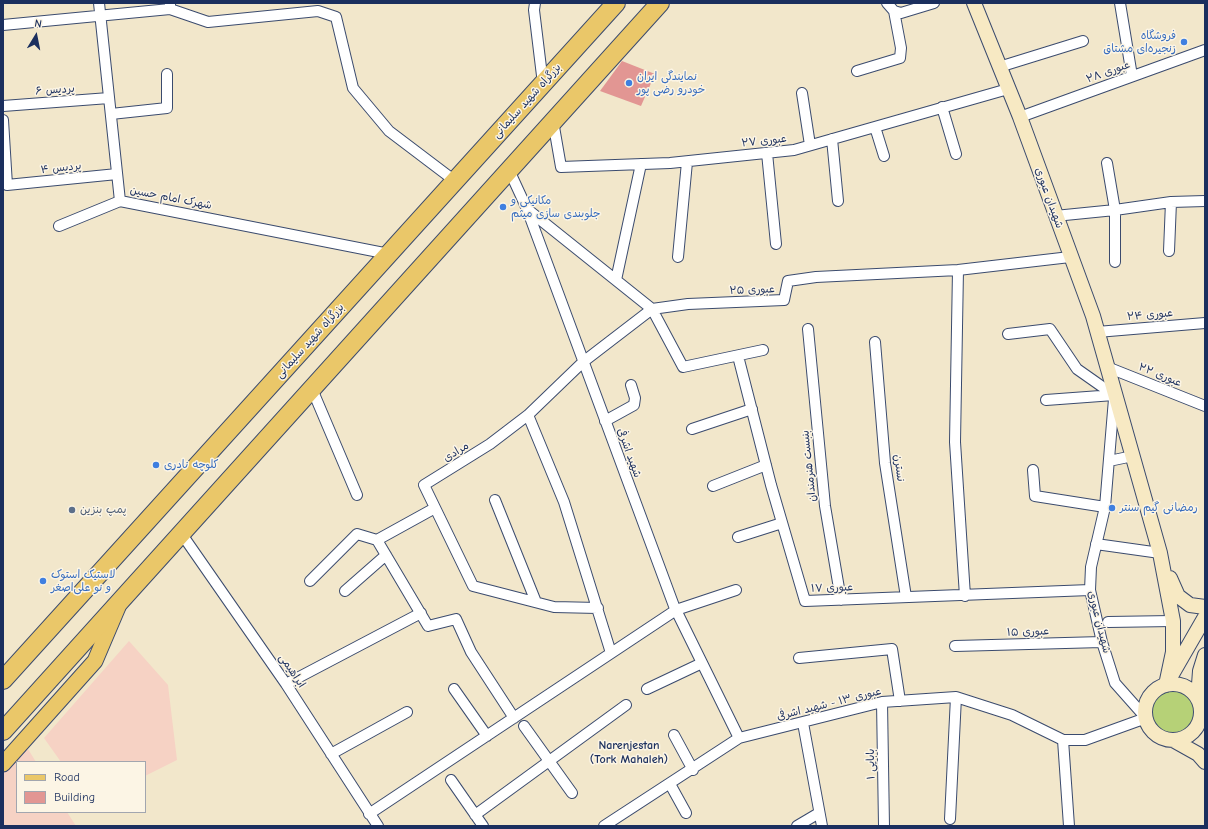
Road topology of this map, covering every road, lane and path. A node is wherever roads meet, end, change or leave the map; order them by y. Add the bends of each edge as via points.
1 (99, 3) edge
2 (535, 3) edge
3 (616, 3) edge
4 (660, 3) edge
5 (887, 3) edge
6 (934, 3) edge
7 (974, 3) edge
8 (1120, 3) edge
9 (170, 6) edge
10 (894, 11) junction
11 (101, 17) junction
12 (3, 25) edge
13 (1083, 42) dead end
14 (1205, 50) edge
15 (999, 67) junction
16 (857, 71) dead end
17 (167, 74) dead end
18 (1132, 76) junction
19 (543, 84) junction
20 (1008, 89) junction
21 (802, 93) dead end
22 (110, 98) junction
23 (3, 106) edge
24 (942, 107) junction
25 (111, 114) junction
26 (1020, 117) junction
27 (3, 120) edge
28 (553, 122) junction
29 (875, 127) junction
30 (832, 139) junction
31 (810, 145) junction
32 (767, 153) junction
33 (956, 154) dead end
34 (884, 156) dead end
35 (687, 162) junction
36 (1107, 163) dead end
37 (641, 164) junction
38 (509, 170) junction
39 (117, 174) junction
40 (455, 182) junction
41 (120, 201) junction
42 (838, 201) dead end
43 (1205, 201) edge
44 (1171, 202) junction
45 (527, 209) junction
46 (1115, 210) junction
47 (1055, 216) junction
48 (59, 226) dead end
49 (776, 244) dead end
50 (1169, 251) dead end
51 (389, 254) junction
52 (678, 257) dead end
53 (1070, 257) junction
54 (1115, 262) dead end
55 (958, 270) junction
56 (616, 280) junction
57 (652, 309) junction
58 (1205, 323) edge
59 (808, 329) dead end
60 (1097, 332) junction
61 (1008, 334) dead end
62 (875, 342) dead end
63 (763, 350) dead end
64 (738, 356) junction
65 (583, 362) junction
66 (1107, 367) junction
67 (631, 385) dead end
68 (312, 388) junction
69 (1114, 395) junction
70 (1046, 400) dead end
71 (1205, 406) edge
72 (752, 409) junction
73 (528, 414) junction
74 (605, 421) junction
75 (692, 430) dead end
76 (1133, 456) junction
77 (1109, 461) junction
78 (766, 465) junction
79 (1033, 470) dead end
80 (713, 486) dead end
81 (357, 495) dead end
82 (496, 500) dead end
83 (1105, 507) junction
84 (435, 508) junction
85 (782, 523) junction
86 (181, 533) junction
87 (738, 537) dead end
88 (377, 540) junction
89 (1096, 544) junction
90 (386, 555) junction
91 (1161, 556) junction
92 (310, 581) dead end
93 (736, 590) dead end
94 (1090, 590) junction
95 (345, 592) dead end
96 (965, 596) junction
97 (906, 597) junction
98 (120, 600) junction
99 (841, 600) junction
100 (536, 602) junction
101 (1205, 607) edge
102 (598, 608) junction
103 (676, 610) junction
104 (421, 613) junction
105 (1205, 617) edge
106 (1172, 621) junction
107 (1108, 622) dead end
108 (1102, 642) junction
109 (955, 646) dead end
110 (611, 653) junction
111 (1205, 655) edge
112 (799, 658) dead end
113 (702, 663) junction
114 (3, 680) edge
115 (286, 684) junction
116 (1166, 685) junction
117 (454, 689) dead end
118 (647, 689) dead end
119 (956, 697) junction
120 (900, 701) junction
121 (882, 702) junction
122 (1199, 702) junction
123 (626, 705) dead end
124 (407, 712) dead end
125 (514, 718) junction
126 (1146, 718) junction
127 (803, 723) junction
128 (524, 726) dead end
129 (1205, 727) edge
130 (3, 731) edge
131 (674, 735) dead end
132 (487, 736) junction
133 (739, 738) junction
134 (1064, 740) junction
135 (1173, 740) junction
136 (331, 754) junction
137 (549, 760) junction
138 (1205, 762) edge
139 (3, 764) edge
140 (693, 770) junction
141 (451, 780) dead end
142 (670, 784) junction
143 (572, 794) dead end
144 (686, 813) dead end
145 (819, 813) junction
146 (369, 814) junction
147 (476, 815) junction
148 (950, 819) dead end
149 (378, 826) edge
150 (483, 826) edge
151 (604, 826) edge
152 (797, 826) edge
153 (822, 826) edge
154 (884, 826) edge
155 (1069, 826) edge

1 - 11 street, شهرک امام حسین
2 - 19 street
3 - 19 highway, بزرگراه شهید سلیمانی
4 - 28 highway
5 - 10 street
6 - 10 street via 901,13
7 - 15 main road, شهیدان عبوری
8 - 18 street
9 - 11 street
9 - 40 street via 208,22 318,10 336,17 353,88 389,131
10 - 16 street via 901,48 900,58
11 - 12 street
11 - 22 street, شهرک امام حسین
13 - 15 street
14 - 18 street, عبوری ۲۸
15 - 20 main road, شهیدان عبوری
17 - 25 street via 168,108
18 - 26 street, عبوری ۲۸
19 - 40 highway, بزرگراه شهید سلیمانی
20 - 24 street, عبوری ۲۷
20 - 26 main road, شهیدان عبوری
21 - 31 street
22 - 23 street, پردیس ۶
22 - 25 street, شهرک امام حسین
24 - 29 street, عبوری ۲۷
24 - 33 street
25 - 39 street, شهرک امام حسین
26 - 47 main road, شهیدان عبوری
27 - 39 street, پردیس ۴ via 7,185
28 - 37 street, عبوری ۲۷ via 561,167
28 - 38 highway
29 - 30 street, عبوری ۲۷
29 - 34 street
30 - 31 street, عبوری ۲۷
30 - 42 street
31 - 32 street, عبوری ۲۷
32 - 35 street, عبوری ۲۷
32 - 49 street
35 - 37 street, عبوری ۲۷
35 - 52 street
36 - 46 street
37 - 56 street
38 - 45 street, شهید اشرفی
38 - 68 highway
39 - 41 street, شهرک امام حسین
40 - 51 highway, بزرگراه شهید سلیمانی
41 - 48 street
41 - 51 street, شهرک امام حسین
43 - 44 street
44 - 46 street
44 - 50 street
45 - 56 street
45 - 65 street, شهید اشرفی
46 - 47 street
46 - 54 street
47 - 53 main road, شهیدان عبوری
51 - 114 highway, بزرگراه شهید سلیمانی
53 - 55 street, عبوری ۲۵
53 - 60 main road, شهیدان عبوری
55 - 57 street, عبوری ۲۵ via 816,277 788,281 784,300 688,304
55 - 96 street via 955,442
56 - 57 street
57 - 64 street via 683,367
57 - 65 street, مرادی
58 - 60 street, عبوری ۲۴
59 - 99 street, بنبست هنرمندان via 825,506
60 - 66 main road, شهیدان عبوری
61 - 69 street via 1050,329 1077,369
62 - 97 street, نسترن via 885,463
63 - 64 street
64 - 72 street, عبوری ۱۷
65 - 73 street, مرادی
65 - 74 street, شهید اشرفی
66 - 69 main road, شهیدان عبوری
66 - 71 street, عبوری ۲۲
67 - 74 street via 635,398 634,405
68 - 81 street
68 - 86 highway
69 - 70 street
69 - 76 main road, شهیدان عبوری
69 - 77 street, شهیدان عبوری
72 - 75 street
72 - 78 street, عبوری ۱۷
73 - 84 street, مرادی via 490,444 424,485
73 - 102 street via 564,502
74 - 103 street, شهید اشرفی
76 - 77 street
76 - 91 main road, شهیدان عبوری
77 - 83 street, شهیدان عبوری
78 - 80 street
78 - 85 street, عبوری ۱۷
79 - 83 street via 1035,496
82 - 100 street
83 - 89 street, شهیدان عبوری
84 - 88 street
84 - 100 street, مرادی via 474,586
85 - 87 street
85 - 99 street, عبوری ۱۷ via 805,601
86 - 98 highway
86 - 115 street, ابراهیمی
88 - 90 street
88 - 92 street via 357,534
89 - 91 street
89 - 94 street, شهیدان عبوری
90 - 95 street
90 - 104 street
91 - 101 main road, شهیدان عبوری via 1178,596 1190,605
91 - 106 main road, شهیدان عبوری
93 - 103 street
94 - 96 street, عبوری ۱۷
94 - 108 street, شهیدان عبوری
96 - 97 street, عبوری ۱۷
97 - 99 street, عبوری ۱۷
98 - 130 highway
98 - 139 main road via 95,661
100 - 102 street via 554,607
102 - 110 street
103 - 110 street
103 - 113 street, شهید اشرفی
104 - 115 street
104 - 125 street via 428,626 456,619 471,652
105 - 116 main road
106 - 107 street
106 - 116 main road, شهیدان عبوری via 1172,652
108 - 109 street, عبوری ۱۵
108 - 126 street, شهیدان عبوری via 1115,683
110 - 125 street
111 - 122 main road via 1200,671
112 - 120 street via 892,649
113 - 118 street
113 - 133 street, شهید اشرفی
115 - 136 street, ابراهیمی
116 - 122 main road via 1181,685 1188,688
116 - 126 main road via 1149,697
117 - 132 street
119 - 120 street, عبوری ۱۳ - شهید اشرفی
119 - 134 street, عبوری ۱۳ - شهید اشرفی via 1012,715
119 - 148 street
120 - 121 street, عبوری ۱۳ - شهید اشرفی
121 - 127 street, عبوری ۱۳ - شهید اشرفی
121 - 154 street, بابایی ۱
122 - 129 main road
122 - 135 main road via 1201,712 1197,726 1187,736
123 - 137 street
124 - 136 street
125 - 132 street
126 - 134 street, عبوری ۱۳ - شهید اشرفی via 1085,740
126 - 135 main road via 1148,725 1158,736
127 - 133 street, عبوری ۱۳ - شهید اشرفی
127 - 145 street
128 - 137 street
131 - 140 street
132 - 146 street
133 - 140 street, عبوری ۱۳ - شهید اشرفی
134 - 155 street
135 - 138 main road via 1198,754
136 - 146 street, ابراهیمی
137 - 143 street
137 - 147 street
140 - 142 street, عبوری ۱۳ - شهید اشرفی
141 - 147 street
142 - 144 street
142 - 151 street, عبوری ۱۳ - شهید اشرفی
145 - 152 street
145 - 153 street
146 - 149 street, ابراهیمی
147 - 150 street

